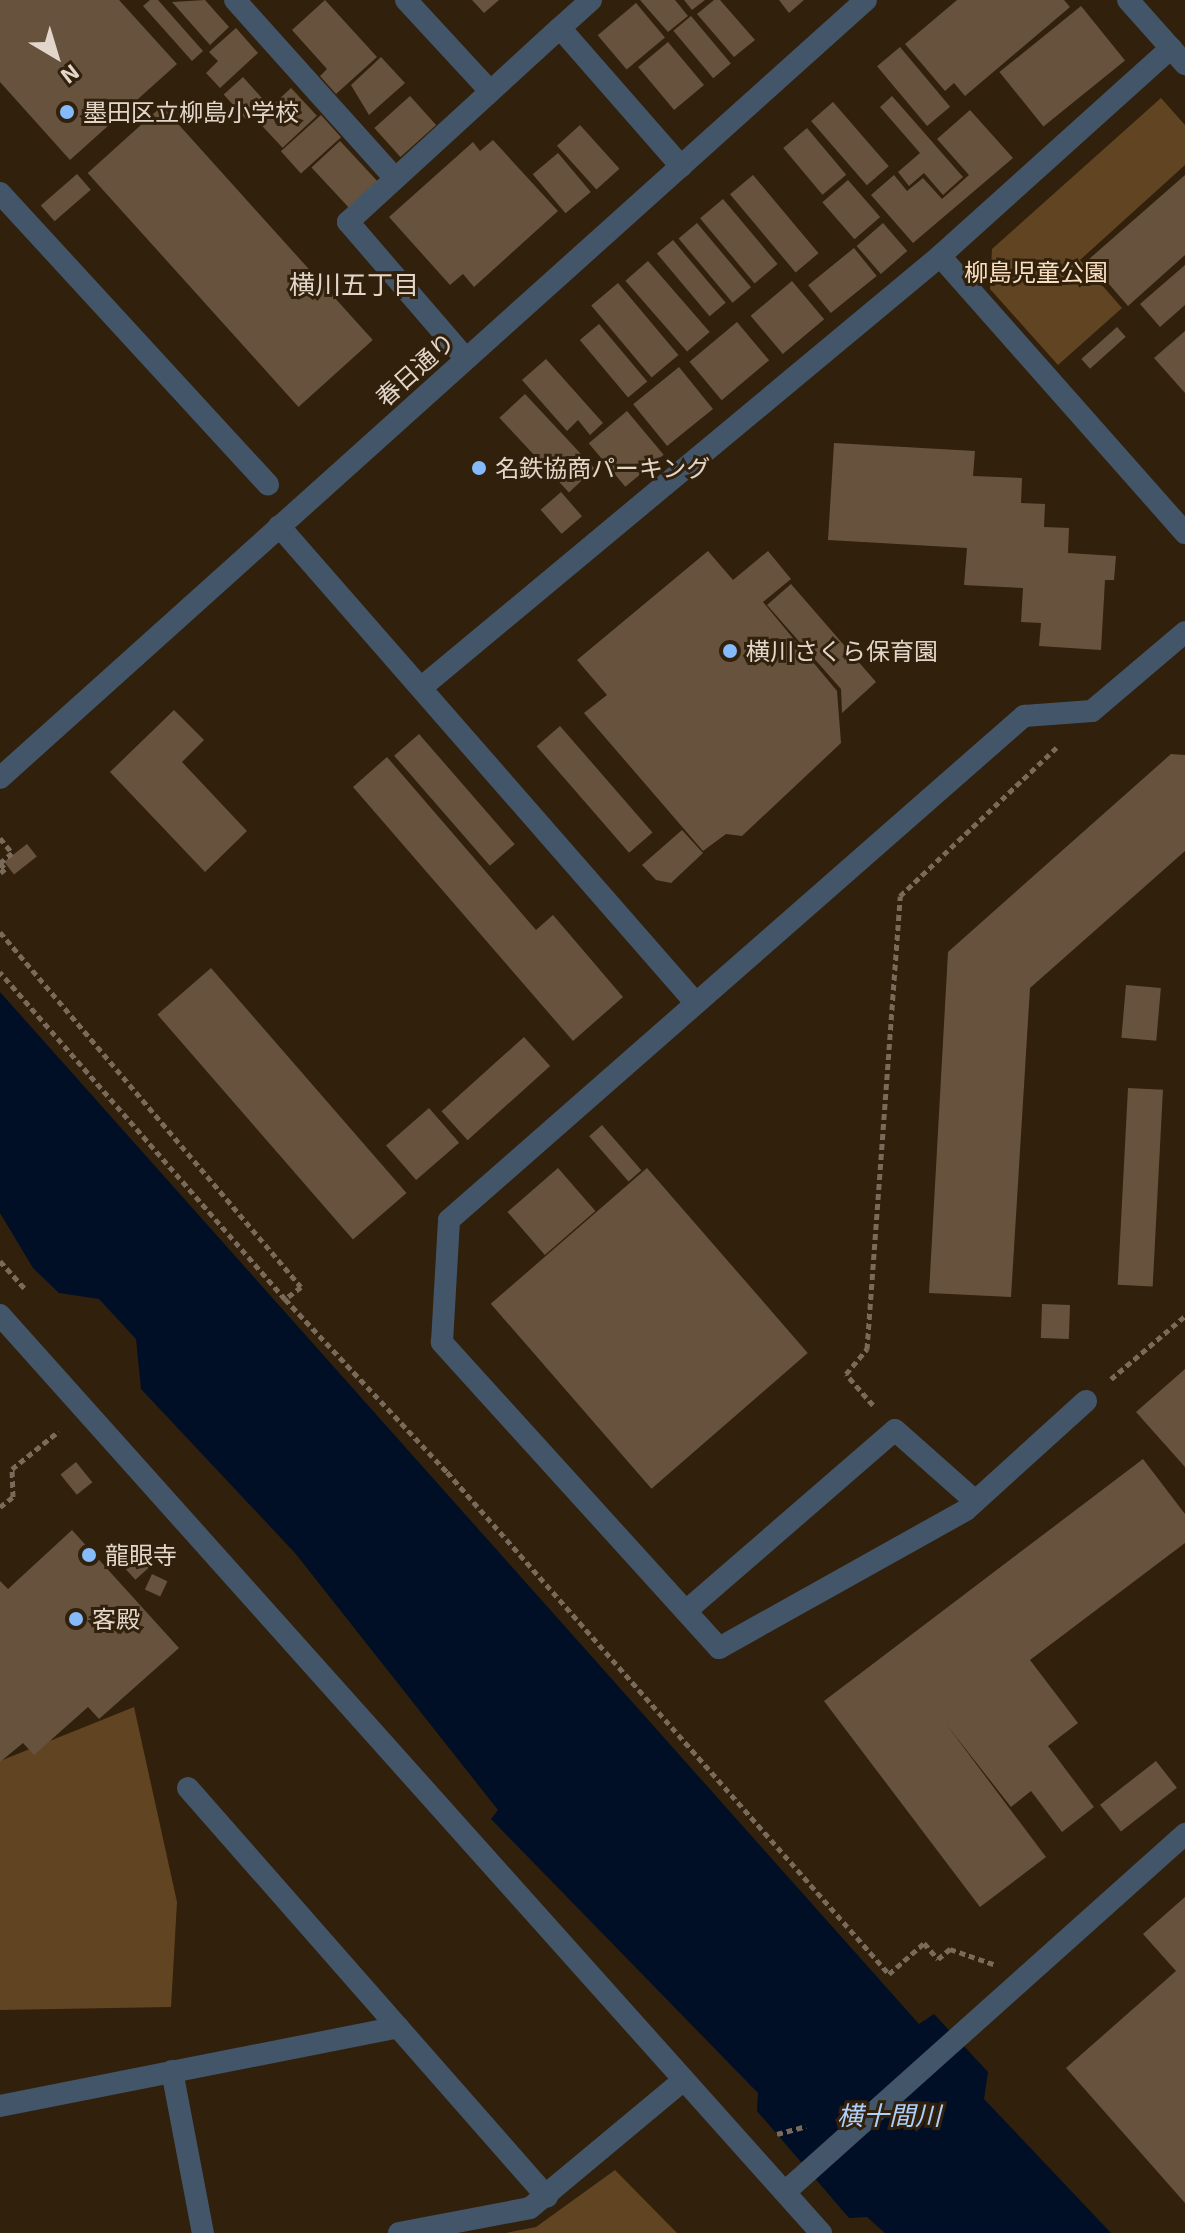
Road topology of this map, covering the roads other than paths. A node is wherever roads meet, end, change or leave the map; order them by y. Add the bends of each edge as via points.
1 (235, 0) edge
2 (406, 0) edge
3 (591, 0) edge
4 (866, 0) edge
5 (1128, 0) edge
6 (560, 28) junction
7 (1178, 56) edge
8 (489, 90) junction
9 (681, 166) junction
10 (394, 177) junction
11 (0, 193) edge
12 (940, 256) junction
13 (466, 359) junction
14 (268, 484) dead end
15 (279, 526) junction
16 (1185, 533) edge
17 (1185, 632) edge
18 (422, 687) junction
19 (0, 778) edge
20 (694, 1001) junction
21 (0, 1315) edge
22 (1086, 1401) road end
23 (975, 1501) junction
24 (686, 1611) junction
25 (188, 1788) dead end
26 (1185, 1834) edge
27 (398, 2027) junction
28 (172, 2071) junction
29 (681, 2082) junction
30 (0, 2106) edge
31 (793, 2185) junction
32 (547, 2197) junction
33 (203, 2233) edge
34 (399, 2233) edge
35 (821, 2233) edge

1 - 10 street
2 - 8 street
3 - 6 street
4 - 9 street, 春日通り
5 - 7 street
6 - 8 street
6 - 9 street
7 - 12 street
8 - 10 street
9 - 13 street, 春日通り
10 - 13 street via 348,222
11 - 14 street
12 - 16 street
12 - 18 street
13 - 15 street, 春日通り
15 - 18 street
15 - 19 street, 春日通り
17 - 20 street via 1092,711 1024,716
18 - 20 street
20 - 24 street via 449,1220 442,1342
21 - 29 street
22 - 23 street
23 - 24 street via 719,1648
23 - 24 street via 895,1430
25 - 27 street
26 - 31 street
27 - 28 street
27 - 32 street
28 - 30 street
28 - 33 street
29 - 31 street
29 - 32 street
31 - 35 street
32 - 34 street via 530,2208

